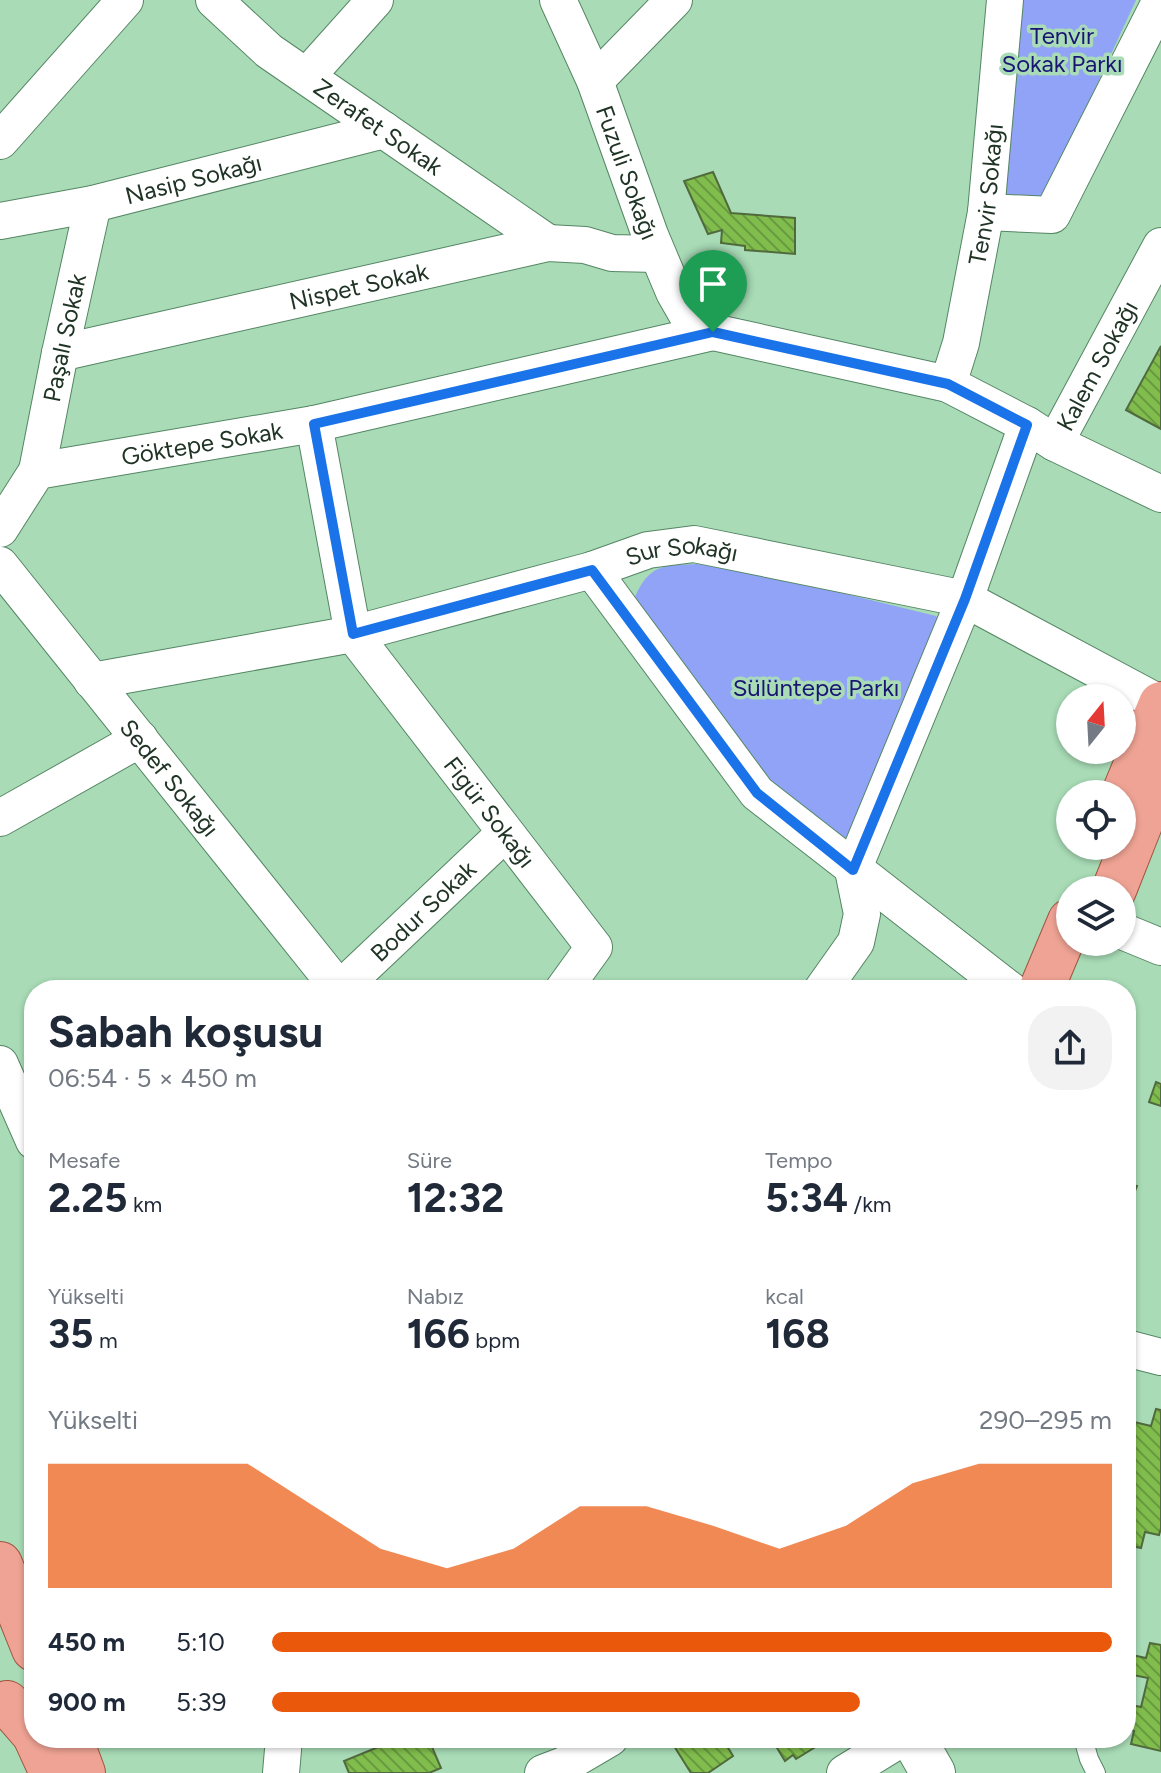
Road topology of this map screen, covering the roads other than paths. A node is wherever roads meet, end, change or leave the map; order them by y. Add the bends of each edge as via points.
1 (125, 0) edge
2 (214, 0) edge
3 (375, 0) edge
4 (558, 0) edge
5 (674, 0) edge
6 (1005, 0) edge
7 (1161, 0) edge
8 (307, 76) junction
9 (595, 81) junction
10 (384, 130) junction
11 (0, 141) edge
12 (93, 204) junction
13 (986, 212) junction
14 (0, 221) edge
15 (548, 243) junction
16 (1161, 246) edge
17 (657, 254) junction
18 (713, 332) junction
19 (60, 353) junction
20 (948, 384) junction
21 (314, 424) junction
22 (1041, 434) junction
23 (37, 471) junction
24 (1161, 494) edge
25 (0, 529) edge
26 (0, 565) edge
27 (592, 570) junction
28 (965, 599) junction
29 (353, 634) junction
30 (92, 681) junction
31 (1161, 704) edge
32 (140, 739) junction
33 (1161, 771) edge
34 (1129, 780) edge
35 (0, 818) edge
36 (505, 833) junction
37 (853, 870) junction
38 (1120, 876) edge
39 (1136, 937) edge
40 (1161, 947) edge
41 (1056, 954) edge
42 (1087, 956) edge
43 (332, 980) edge
44 (351, 980) edge
45 (570, 980) edge
46 (829, 980) edge
47 (997, 980) edge
48 (1045, 980) edge
49 (1077, 980) edge
50 (0, 1064) edge
51 (24, 1118) edge
52 (0, 1540) edge
53 (0, 1564) edge
54 (24, 1578) edge
55 (24, 1624) edge
56 (39, 1748) edge
57 (55, 1748) edge
58 (283, 1748) edge
59 (587, 1748) edge
60 (886, 1748) edge
61 (919, 1748) edge
62 (1086, 1748) edge
63 (555, 1762) edge
64 (52, 1773) edge
65 (83, 1773) edge
66 (281, 1773) edge
67 (845, 1773) edge
68 (933, 1773) edge
69 (1096, 1773) edge

1 - 11 street
2 - 8 street, Zerafet Sokak via 269,51
3 - 8 street
4 - 9 street, Fuzuli Sokağı
5 - 9 street
6 - 13 street, Tenvir Sokağı
7 - 13 street via 1052,215
8 - 10 street, Zerafet Sokak
9 - 17 street, Fuzuli Sokağı
10 - 12 street, Nasip Sokağı
10 - 15 street, Zerafet Sokak
12 - 14 street, Nasip Sokağı
12 - 19 street, Paşalı Sokak
13 - 20 street, Tenvir Sokağı
15 - 17 street, Nispet Sokak
15 - 19 street, Nispet Sokak
16 - 22 street, Kalem Sokağı
17 - 18 street, Fuzuli Sokağı via 686,313
18 - 20 street, Fuzuli Sokağı
18 - 21 street, Göktepe Sokak
19 - 23 street, Paşalı Sokak
20 - 22 street, Fuzuli Sokağı
21 - 23 street, Göktepe Sokak
21 - 29 street
22 - 24 street, Fuzuli Sokağı
22 - 28 street, Kalem Sokağı
23 - 25 street
26 - 30 street, Sedef Sokağı
27 - 28 street, Sur Sokağı via 648,550 694,544
27 - 29 street, Sur Sokağı
27 - 37 street via 757,793
28 - 31 street, Sur Sokağı
28 - 37 street, Kalem Sokağı
29 - 30 street, Sur Sokağı
29 - 36 street, Figür Sokağı
30 - 32 street, Sedef Sokağı
31 - 34 main road
32 - 35 street
32 - 43 street, Sedef Sokağı
33 - 38 main road
36 - 44 street, Bodur Sokak
36 - 45 street, Figür Sokağı via 594,947
37 - 46 street via 862,914 856,942
37 - 47 street
39 - 40 street
41 - 48 main road
42 - 49 main road
50 - 51 street
52 - 54 main road
53 - 55 main road
56 - 64 main road
57 - 65 main road
58 - 66 street
59 - 63 street
60 - 67 street
61 - 68 street
62 - 69 lane

